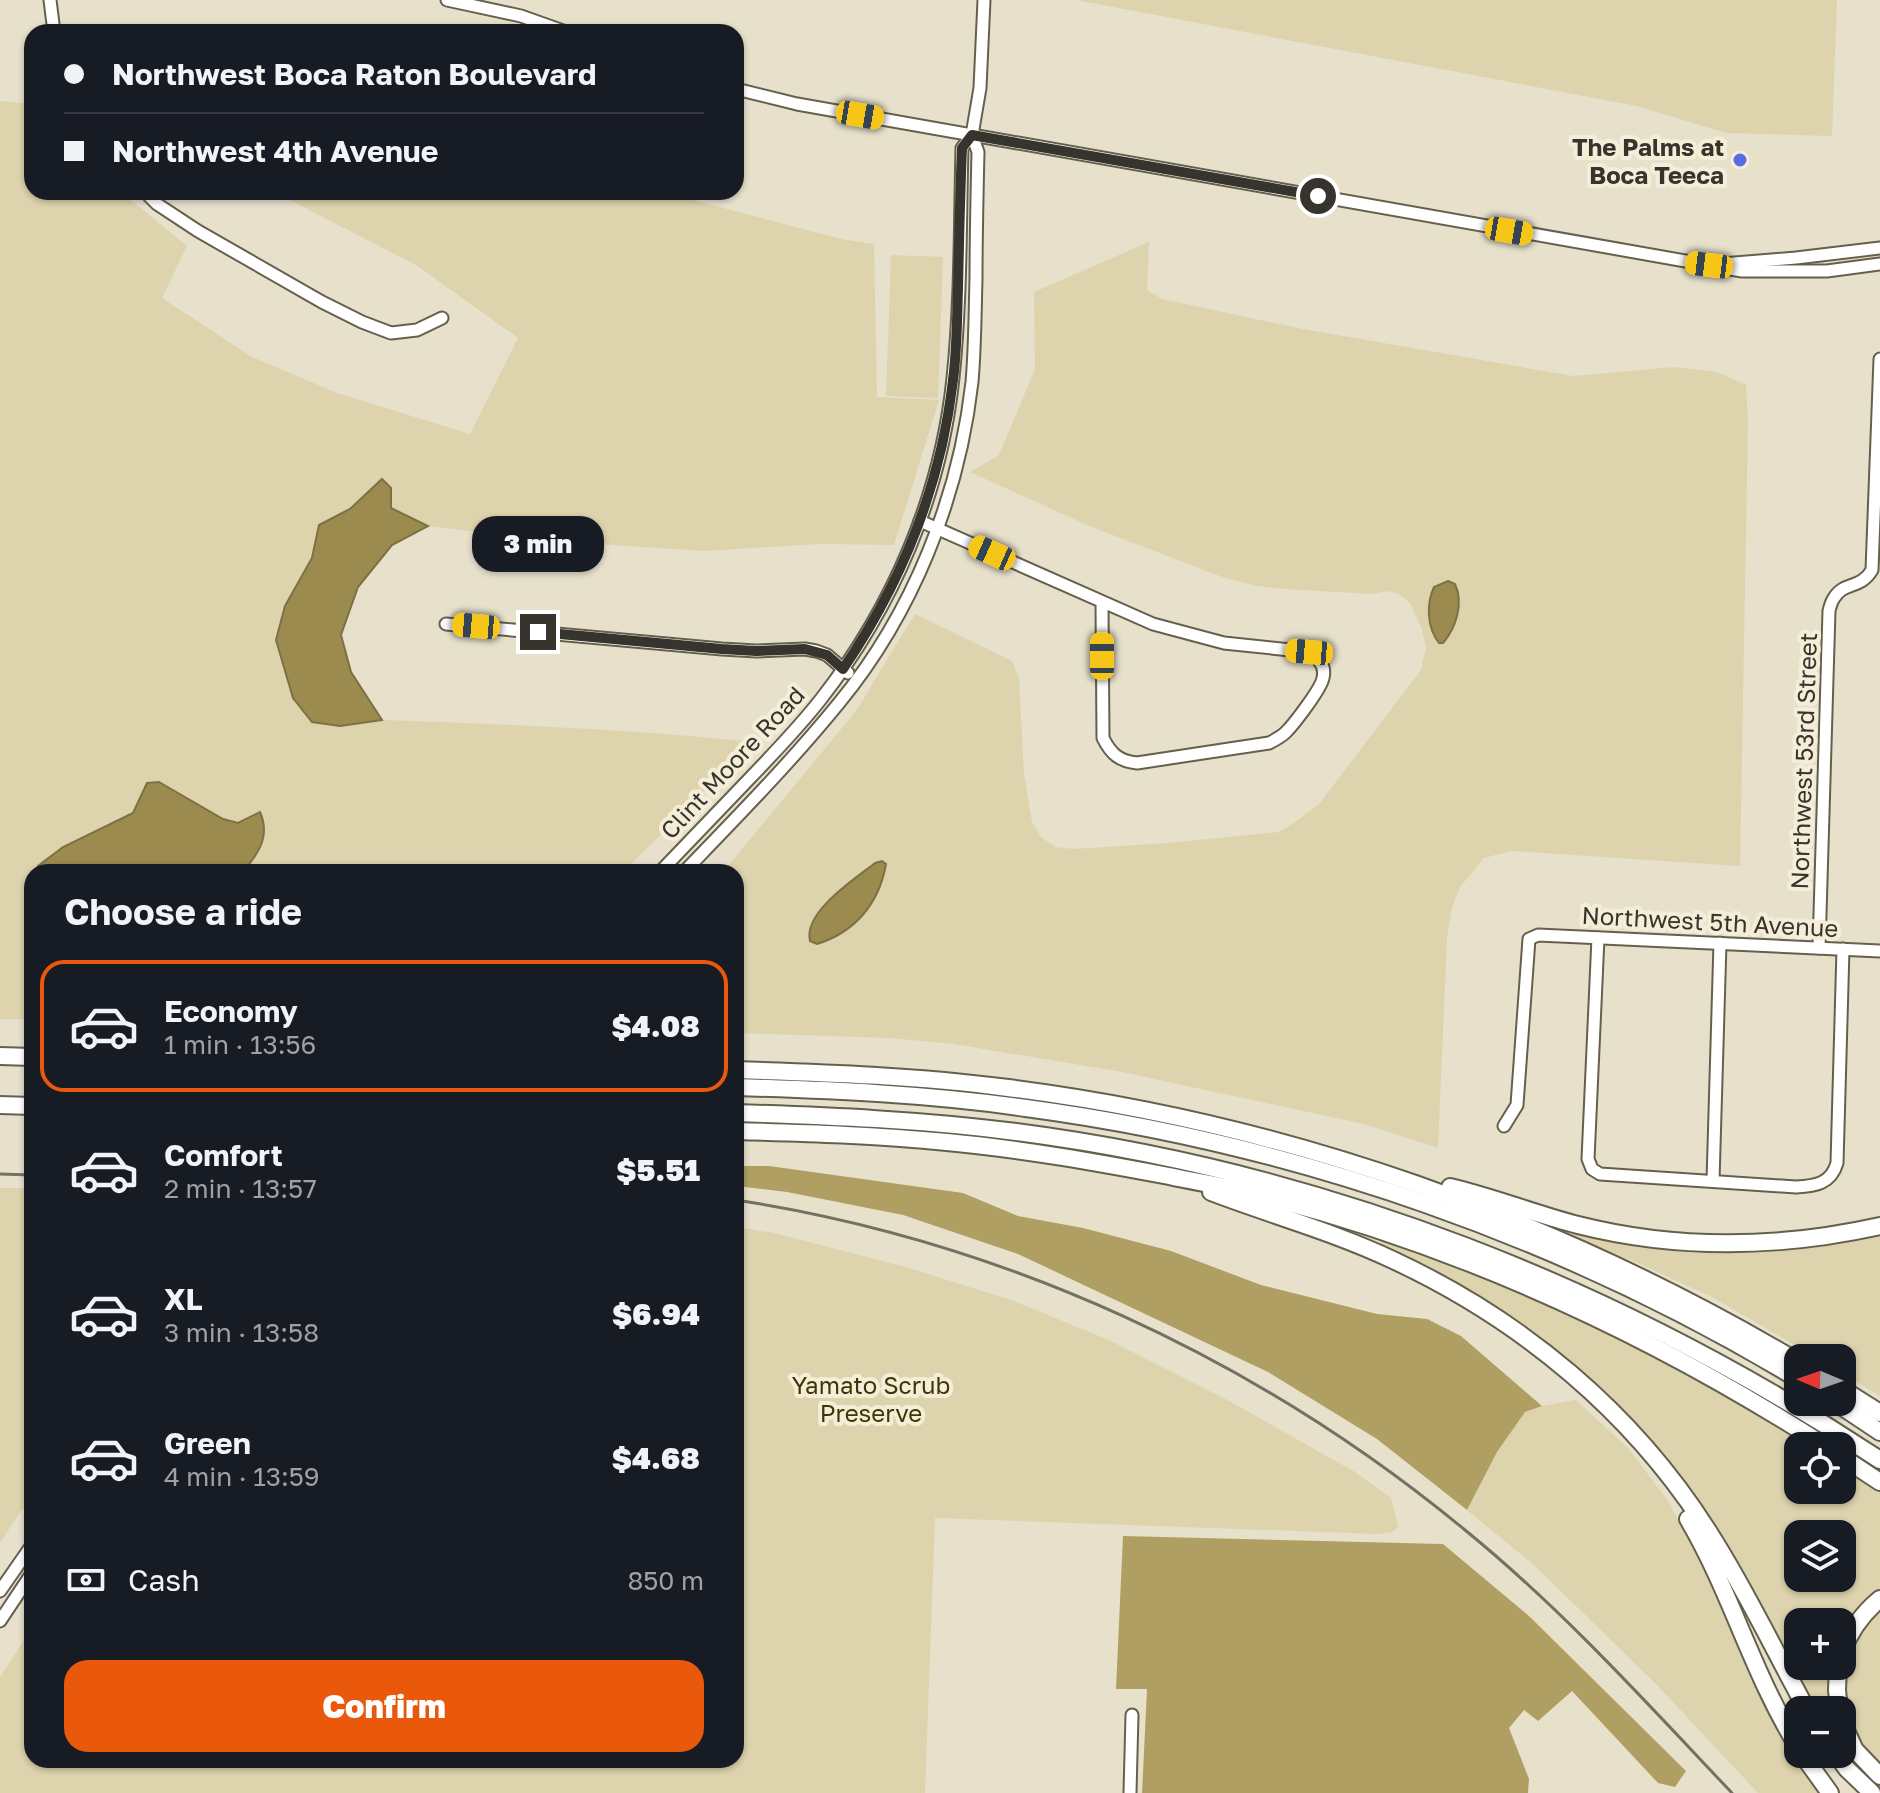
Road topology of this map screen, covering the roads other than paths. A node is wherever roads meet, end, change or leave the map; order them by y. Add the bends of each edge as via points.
1 (50, 0) edge
2 (447, 0) edge
3 (984, 0) edge
4 (53, 24) edge
5 (544, 24) edge
6 (744, 91) edge
7 (972, 135) junction
8 (153, 200) edge
9 (1880, 248) edge
10 (1880, 264) edge
11 (1709, 265) junction
12 (958, 269) junction
13 (976, 270) junction
14 (442, 318) dead end
15 (1880, 359) edge
16 (920, 521) junction
17 (937, 529) junction
18 (1102, 603) junction
19 (446, 624) dead end
20 (843, 669) junction
21 (856, 680) junction
22 (668, 864) edge
23 (692, 864) edge
24 (1598, 938) junction
25 (1720, 943) junction
26 (1819, 948) junction
27 (1843, 949) junction
28 (1880, 951) edge
29 (0, 1056) edge
30 (24, 1057) edge
31 (744, 1070) edge
32 (744, 1087) edge
33 (0, 1105) edge
34 (24, 1106) edge
35 (744, 1113) edge
36 (1504, 1126) dead end
37 (744, 1131) edge
38 (1388, 1173) junction
39 (1168, 1176) junction
40 (1713, 1181) junction
41 (1880, 1226) edge
42 (1784, 1354) edge
43 (1784, 1371) edge
44 (1856, 1398) edge
45 (1599, 1399) junction
46 (1880, 1413) edge
47 (1856, 1416) edge
48 (1802, 1432) edge
49 (1880, 1432) edge
50 (1880, 1460) edge
51 (1856, 1466) edge
52 (1880, 1482) edge
53 (24, 1556) edge
54 (24, 1585) edge
55 (0, 1591) edge
56 (1880, 1599) edge
57 (0, 1621) edge
58 (1856, 1625) edge
59 (1799, 1696) edge
60 (1132, 1715) dead end
61 (1784, 1721) edge
62 (1856, 1751) edge
63 (1812, 1768) edge
64 (1846, 1768) edge
65 (1880, 1776) edge
66 (1130, 1793) edge
67 (1830, 1793) edge
68 (1872, 1793) edge

1 - 4 street
2 - 5 street
3 - 7 street, Clint Moore Road
6 - 7 street
7 - 11 street
7 - 12 street, Clint Moore Road via 962,148
7 - 13 street, Clint Moore Road via 978,152
8 - 14 street via 198,231 362,322 391,333 417,330
9 - 11 street
10 - 11 street via 1796,272
12 - 13 street
12 - 16 street, Clint Moore Road via 948,418
13 - 17 street, Clint Moore Road via 975,346 966,421
15 - 26 street, Northwest 53rd Street via 1872,570 1861,583 1841,589 1829,611
16 - 17 street
16 - 20 street, Clint Moore Road via 887,596
17 - 18 street
17 - 21 street, Clint Moore Road via 906,599
18 - 18 street via 1212,641 1309,652 1318,657 1324,677 1286,732 1269,743 1127,762 1109,751 1103,738
19 - 20 street via 722,649 805,649 827,655
20 - 21 street
20 - 22 street, Clint Moore Road via 803,721
21 - 23 street, Clint Moore Road via 783,768
24 - 25 street, Northwest 5th Avenue
24 - 36 street, Northwest 5th Avenue via 1529,939 1517,1105
24 - 40 street via 1588,1159 1592,1169 1600,1174
25 - 26 street, Northwest 5th Avenue
25 - 40 street
26 - 27 street, Northwest 5th Avenue
27 - 28 street, Northwest 5th Avenue
27 - 40 street via 1833,1175 1826,1182 1796,1187
29 - 30 highway
31 - 38 highway via 883,1076 1077,1098 1217,1126
32 - 43 highway via 921,1096 1027,1108 1167,1132 1271,1157 1406,1197 1572,1262
33 - 34 highway
35 - 50 highway via 910,1121 1052,1137 1213,1168 1347,1205 1504,1260 1635,1319 1750,1380
37 - 39 highway via 951,1142
38 - 41 highway via 1580,1225 1670,1240 1778,1241
38 - 42 highway via 1617,1266
39 - 45 highway via 1336,1235 1426,1276 1533,1342
39 - 48 highway via 1312,1210 1488,1271 1670,1356
44 - 46 highway
45 - 59 highway via 1648,1449 1691,1505
45 - 61 highway via 1665,1483 1697,1534
47 - 49 highway
51 - 52 highway
53 - 55 street
54 - 57 street
56 - 58 highway
60 - 66 street
62 - 65 highway
63 - 67 highway
64 - 68 highway

